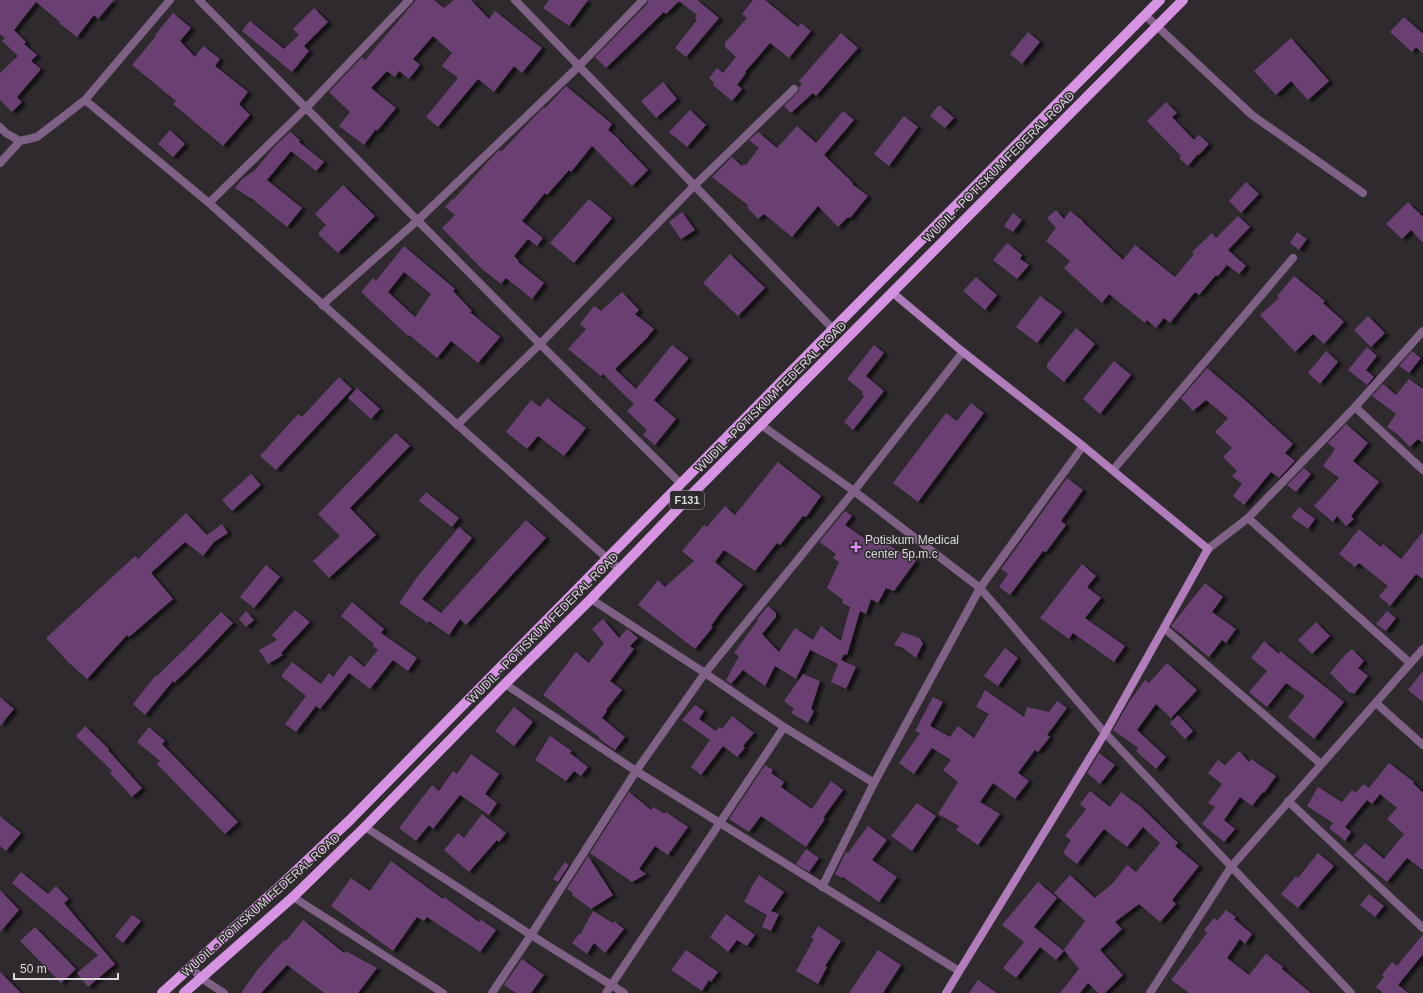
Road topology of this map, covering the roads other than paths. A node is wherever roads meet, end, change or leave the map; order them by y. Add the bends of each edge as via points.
1 (170, 0) edge
2 (199, 0) edge
3 (409, 0) edge
4 (515, 0) edge
5 (643, 0) edge
6 (1160, 0) edge
7 (1183, 0) edge
8 (1145, 16) junction
9 (1156, 27) junction
10 (579, 66) junction
11 (794, 89) dead end
12 (85, 100) junction
13 (306, 108) junction
14 (0, 127) edge
15 (20, 141) junction
16 (0, 163) edge
17 (694, 186) junction
18 (1363, 193) dead end
19 (209, 203) junction
20 (418, 220) junction
21 (1293, 258) dead end
22 (893, 293) junction
23 (322, 305) junction
24 (833, 329) junction
25 (1423, 331) edge
26 (540, 344) junction
27 (963, 352) junction
28 (1355, 407) junction
29 (457, 425) junction
30 (761, 425) junction
31 (1083, 446) junction
32 (1113, 470) junction
33 (1423, 470) edge
34 (681, 484) junction
35 (854, 491) junction
36 (1248, 518) junction
37 (1208, 549) junction
38 (606, 559) junction
39 (619, 569) junction
40 (980, 588) junction
41 (591, 599) junction
42 (1164, 628) junction
43 (1423, 649) edge
44 (1410, 663) junction
45 (706, 673) junction
46 (505, 684) junction
47 (1376, 703) junction
48 (784, 727) junction
49 (1105, 733) junction
50 (1423, 745) edge
51 (1321, 764) junction
52 (636, 771) junction
53 (874, 783) junction
54 (1288, 801) junction
55 (719, 824) junction
56 (365, 827) junction
57 (1230, 867) junction
58 (822, 887) junction
59 (293, 897) junction
60 (1423, 928) edge
61 (530, 935) junction
62 (191, 967) junction
63 (959, 971) junction
64 (201, 978) junction
65 (610, 985) junction
66 (162, 993) edge
67 (184, 993) edge
68 (224, 993) edge
69 (443, 993) edge
70 (492, 993) edge
71 (606, 993) edge
72 (624, 993) edge
73 (946, 993) edge
74 (1150, 993) edge
75 (1351, 993) edge

1 - 12 street
2 - 13 street
3 - 13 street
4 - 10 street
5 - 10 street
6 - 8 main road, WUDIL - POTISKUM FEDERAL ROAD / F131
7 - 9 main road, WUDIL - POTISKUM FEDERAL ROAD / F131
8 - 9 street
8 - 24 main road, WUDIL - POTISKUM FEDERAL ROAD / F131
9 - 18 street via 1252,115
9 - 22 main road, WUDIL - POTISKUM FEDERAL ROAD / F131
10 - 17 street
10 - 20 street
11 - 17 street
12 - 15 street via 37,137
12 - 19 street
13 - 19 street
13 - 20 street
14 - 15 street
15 - 16 street
17 - 24 street
17 - 26 street
19 - 23 street
20 - 23 street
20 - 26 street
21 - 32 street
22 - 27 street
22 - 30 main road, WUDIL - POTISKUM FEDERAL ROAD / F131
23 - 29 street
24 - 34 main road, WUDIL - POTISKUM FEDERAL ROAD / F131
25 - 28 street
26 - 29 street
26 - 34 street
27 - 31 street
27 - 35 street
28 - 33 street
28 - 36 street
29 - 38 street
30 - 35 street
30 - 39 main road, WUDIL - POTISKUM FEDERAL ROAD / F131
31 - 32 street
31 - 40 street
32 - 37 street
34 - 38 main road, WUDIL - POTISKUM FEDERAL ROAD / F131
35 - 40 street
35 - 45 street
36 - 37 street
36 - 44 street
37 - 42 street
38 - 39 street
38 - 62 main road, WUDIL - POTISKUM FEDERAL ROAD / F131 via 350,820
39 - 41 main road, WUDIL - POTISKUM FEDERAL ROAD / F131
40 - 49 street
40 - 53 street
41 - 45 street
41 - 46 main road, WUDIL - POTISKUM FEDERAL ROAD / F131
42 - 49 street
42 - 51 street
43 - 44 street
44 - 47 street
45 - 48 street
45 - 52 street
46 - 52 street
46 - 56 main road, WUDIL - POTISKUM FEDERAL ROAD / F131
47 - 50 street
47 - 51 street
48 - 53 street
48 - 55 street
49 - 57 street
49 - 63 street
51 - 54 street
52 - 55 street
52 - 61 street
53 - 58 street
54 - 57 street
54 - 60 street
55 - 58 street
55 - 65 street
56 - 59 main road, WUDIL - POTISKUM FEDERAL ROAD / F131
56 - 61 street
57 - 74 street
57 - 75 street
58 - 63 street
59 - 64 main road, WUDIL - POTISKUM FEDERAL ROAD / F131
59 - 69 street
61 - 65 street
61 - 70 street
62 - 64 street
62 - 66 main road, WUDIL - POTISKUM FEDERAL ROAD / F131
63 - 73 street
64 - 67 main road, WUDIL - POTISKUM FEDERAL ROAD / F131
64 - 68 street
65 - 71 street
65 - 72 street

